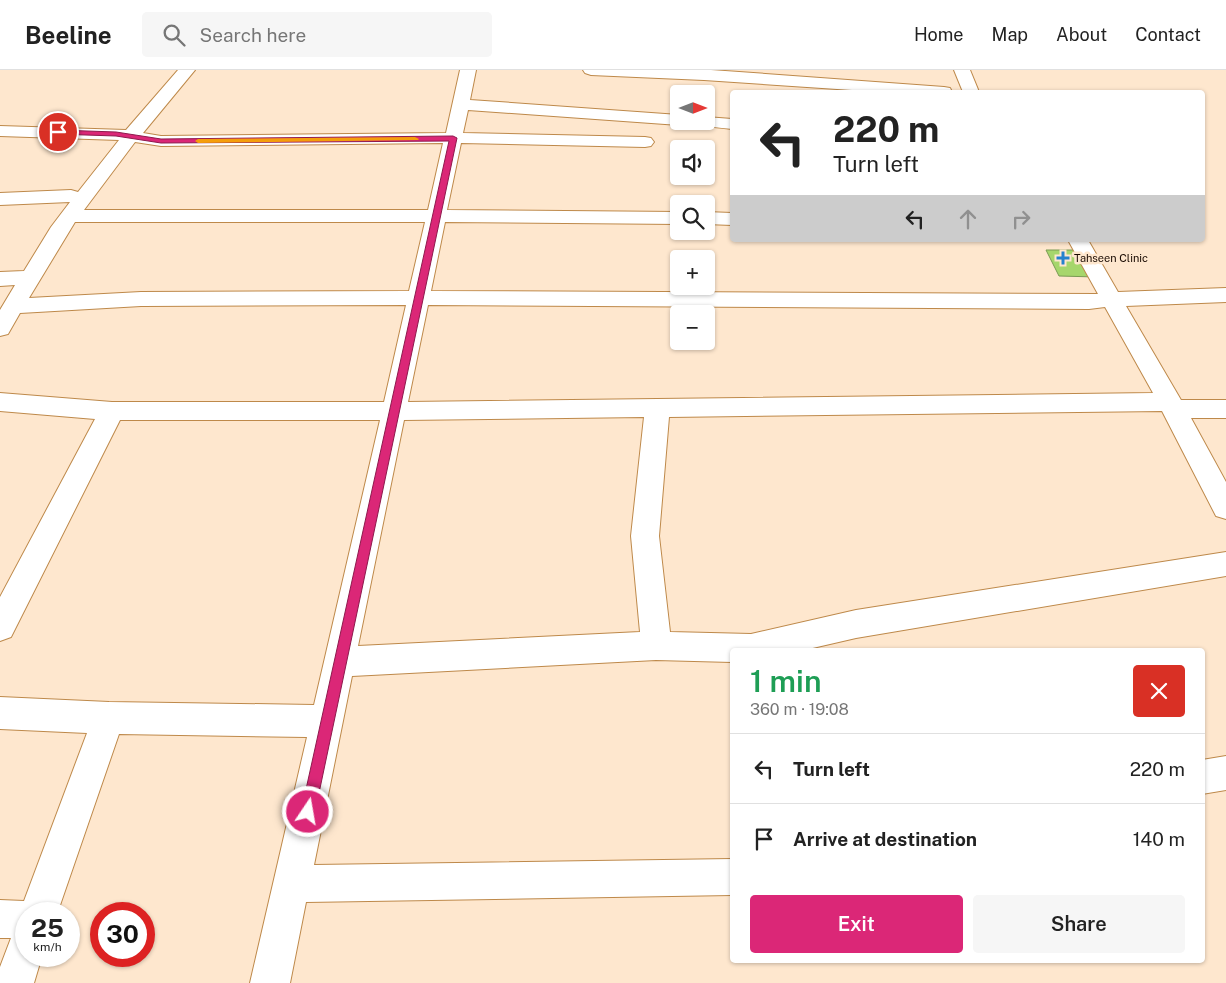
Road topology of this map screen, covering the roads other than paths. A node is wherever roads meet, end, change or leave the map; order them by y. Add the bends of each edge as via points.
1 (187, 70) edge
2 (468, 70) edge
3 (591, 70) edge
4 (962, 70) edge
5 (703, 72) edge
6 (920, 90) edge
7 (970, 90) edge
8 (461, 104) junction
9 (670, 119) edge
10 (715, 123) edge
11 (730, 124) edge
12 (0, 131) edge
13 (132, 136) junction
14 (453, 138) junction
15 (645, 142) dead end
16 (0, 199) edge
17 (82, 199) junction
18 (70, 216) junction
19 (437, 216) junction
20 (670, 218) edge
21 (715, 218) edge
22 (730, 219) edge
23 (1079, 242) edge
24 (30, 278) junction
25 (0, 279) edge
26 (1226, 295) edge
27 (420, 298) junction
28 (1112, 299) junction
29 (13, 306) junction
30 (0, 328) edge
31 (0, 402) edge
32 (1171, 406) junction
33 (657, 408) junction
34 (1226, 409) edge
35 (112, 411) junction
36 (395, 411) junction
37 (1226, 508) edge
38 (1226, 564) edge
39 (0, 627) edge
40 (656, 646) junction
41 (341, 662) junction
42 (0, 713) edge
43 (109, 718) junction
44 (328, 721) junction
45 (1226, 773) edge
46 (1205, 776) edge
47 (730, 877) edge
48 (292, 884) junction
49 (42, 902) edge
50 (0, 919) edge
51 (15, 920) edge
52 (19, 967) edge
53 (14, 983) edge
54 (270, 983) edge

1 - 13 street
2 - 8 street
3 - 5 street
4 - 7 street
5 - 6 street
8 - 9 street
8 - 14 street
10 - 11 street
12 - 13 street
13 - 14 street via 161,141
13 - 17 street
14 - 15 street
14 - 19 street
16 - 17 street via 71,196
17 - 18 street
18 - 19 street
18 - 24 street
19 - 20 street
19 - 27 street
21 - 22 street
23 - 28 street
24 - 25 street
24 - 29 street
26 - 28 street
27 - 28 street via 1079,302
27 - 29 street via 141,299
27 - 36 street
28 - 32 street
29 - 30 street
31 - 35 street
32 - 33 street
32 - 34 street
32 - 37 street
33 - 36 street
33 - 40 street via 645,536
35 - 36 street
35 - 39 street
36 - 41 street
38 - 40 street via 856,624 752,648
40 - 41 street
41 - 44 street
42 - 43 street
43 - 44 street
43 - 49 street
44 - 48 street
45 - 46 street
47 - 48 street
48 - 54 street
50 - 51 street
52 - 53 street

